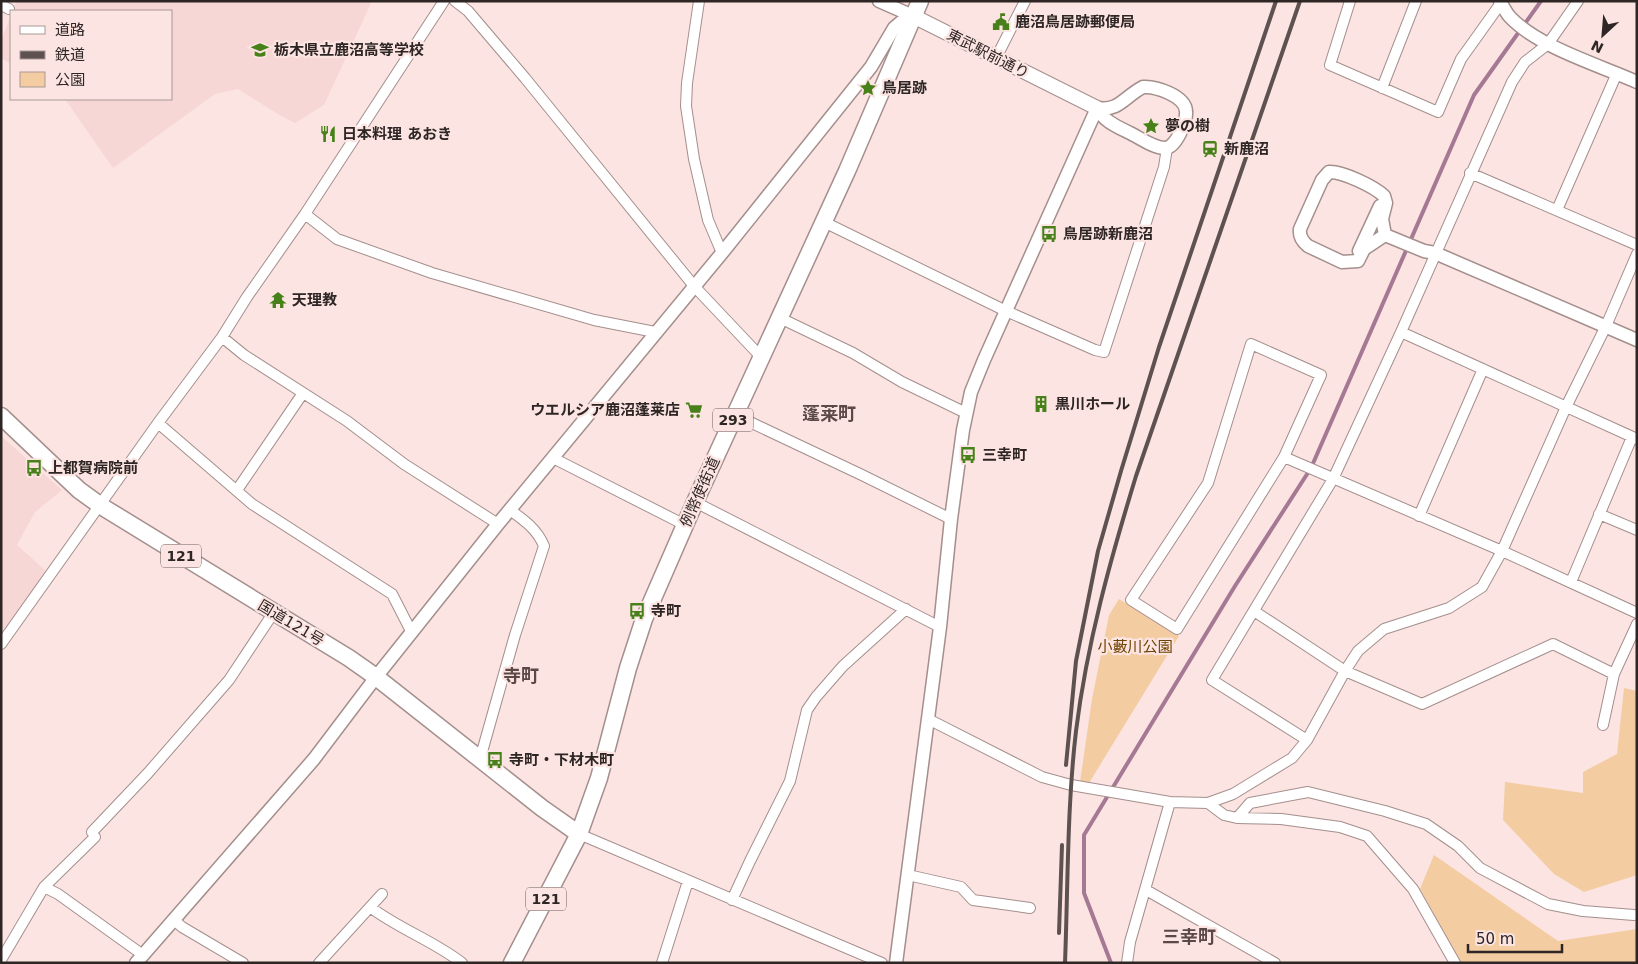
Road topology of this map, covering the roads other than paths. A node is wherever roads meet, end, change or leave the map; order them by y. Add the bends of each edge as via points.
1 (444, 1) edge
2 (455, 1) edge
3 (699, 1) edge
4 (879, 1) edge
5 (920, 1) edge
6 (1024, 1) edge
7 (1350, 1) edge
8 (1416, 1) edge
9 (1578, 1) edge
10 (1500, 2) edge
11 (913, 16) junction
12 (1548, 44) junction
13 (996, 58) junction
14 (1617, 73) junction
15 (1637, 82) edge
16 (1382, 88) junction
17 (1120, 104) junction
18 (1096, 108) junction
19 (1123, 130) junction
20 (1167, 148) junction
21 (1470, 173) junction
22 (1375, 189) junction
23 (1557, 210) junction
24 (304, 214) junction
25 (824, 222) junction
26 (1390, 237) junction
27 (1637, 245) edge
28 (1430, 252) junction
29 (722, 253) junction
30 (1637, 254) edge
31 (1354, 262) junction
32 (694, 286) junction
33 (1006, 310) junction
34 (780, 318) junction
35 (1606, 326) junction
36 (655, 332) junction
37 (1401, 332) junction
38 (222, 337) junction
39 (1637, 340) edge
40 (762, 358) junction
41 (1483, 369) junction
42 (303, 393) junction
43 (1566, 407) junction
44 (966, 413) junction
45 (735, 415) junction
46 (1, 416) edge
47 (158, 423) junction
48 (1634, 438) edge
49 (1284, 457) junction
50 (553, 458) junction
51 (1333, 479) junction
52 (236, 490) junction
53 (695, 502) junction
54 (100, 506) junction
55 (510, 510) junction
56 (1599, 514) junction
57 (1419, 516) junction
58 (951, 519) junction
59 (498, 524) junction
60 (685, 525) junction
61 (1637, 530) edge
62 (1502, 551) junction
63 (1570, 582) junction
64 (906, 609) junction
65 (1254, 611) junction
66 (274, 612) junction
67 (1637, 613) edge
68 (1637, 624) edge
69 (940, 627) junction
70 (412, 633) junction
71 (1, 644) edge
72 (1345, 671) junction
73 (1614, 674) junction
74 (376, 677) junction
75 (928, 719) junction
76 (1604, 725) dead end
77 (1307, 740) junction
78 (480, 759) junction
79 (1170, 802) junction
80 (1208, 803) junction
81 (1237, 818) junction
82 (579, 834) junction
83 (908, 875) junction
84 (688, 881) junction
85 (44, 887) junction
86 (1146, 890) junction
87 (382, 894) dead end
88 (732, 900) junction
89 (370, 907) junction
90 (1030, 908) dead end
91 (1634, 915) dead end
92 (174, 920) junction
93 (140, 959) edge
94 (1, 960) edge
95 (243, 963) edge
96 (319, 963) edge
97 (462, 963) edge
98 (512, 963) edge
99 (662, 963) edge
100 (882, 963) edge
101 (896, 963) edge
102 (1127, 963) edge
103 (1275, 963) edge
104 (1455, 963) edge

1 - 24 street
2 - 32 street via 468,11 525,78
3 - 29 street via 686,106 708,220
4 - 11 street, 東武駅前通り
5 - 11 highway, 例幣使街道 / 293
6 - 13 street
7 - 16 street via 1330,65
8 - 16 street
9 - 12 street
10 - 12 street via 1509,17
10 - 16 street via 1461,59 1438,112
11 - 13 main road, 東武駅前通り
11 - 25 highway, 例幣使街道 / 293
11 - 29 street via 894,28 871,67
12 - 14 street
12 - 21 street via 1525,62 1512,82
13 - 18 main road, 東武駅前通り
14 - 15 street
14 - 23 street
17 - 18 street
17 - 19 street
17 - 20 street via 1134,92 1148,87 1180,99 1186,115 1177,142
18 - 19 street via 1100,115
18 - 33 street
19 - 20 street
20 - 33 street via 1164,167 1104,352
21 - 23 street
21 - 28 street
22 - 26 street via 1384,196 1386,203 1382,219
22 - 31 street via 1380,205
22 - 31 street via 1340,173 1329,172 1322,180 1300,229 1300,237 1308,246 1342,262
23 - 27 street
24 - 36 street via 337,239 432,273 594,320
24 - 38 street
25 - 33 street
25 - 34 highway, 例幣使街道 / 293
26 - 28 street
26 - 31 street via 1367,247
28 - 35 street
28 - 37 street
29 - 32 street
30 - 35 street
32 - 36 street
32 - 40 street
33 - 44 street via 977,376
34 - 40 highway, 例幣使街道 / 293
34 - 44 street
35 - 39 street
35 - 43 street
36 - 50 street
37 - 41 street
37 - 51 street
38 - 42 street
38 - 47 street
40 - 45 highway, 例幣使街道 / 293
41 - 43 street
41 - 57 street
42 - 52 street
42 - 59 street via 404,464
43 - 48 street
43 - 62 street
44 - 58 street
45 - 53 highway, 例幣使街道 / 293
45 - 58 street
46 - 54 highway, 国道121号 / 121 via 78,490
47 - 52 street
47 - 54 street
48 - 56 street
49 - 49 street via 1321,375 1251,344 1208,483 1131,600 1176,629
49 - 51 street
50 - 55 street
50 - 60 street
51 - 57 street
51 - 65 street
52 - 70 street via 252,504 392,594
53 - 60 highway, 例幣使街道 / 293
53 - 64 street
54 - 66 highway, 国道121号 / 121
54 - 71 street
55 - 59 street
55 - 78 street via 532,527 544,546
56 - 61 street
56 - 63 street
57 - 62 street
58 - 69 street
59 - 70 street
60 - 82 highway, 例幣使街道 / 293 via 637,639
62 - 63 street
62 - 72 street via 1482,586 1449,608 1384,628 1358,651
63 - 67 street
64 - 69 street
64 - 88 street via 843,666 807,710 790,781
65 - 72 street
65 - 77 street via 1212,680
66 - 74 highway, 国道121号 / 121
66 - 85 street via 228,680
68 - 73 street
69 - 75 street
70 - 74 street
72 - 73 street via 1422,704 1553,644
72 - 77 street
73 - 76 street
74 - 78 highway, 国道121号 / 121
74 - 92 street via 314,760
75 - 79 street via 1042,777
75 - 83 street
77 - 80 street via 1292,758 1233,794
78 - 82 highway, 国道121号 / 121
79 - 80 street
79 - 86 street
80 - 81 street via 1224,815
81 - 91 street via 1250,803 1308,792 1426,824 1458,846 1480,868 1548,904 1583,911
81 - 104 street via 1281,819 1340,827 1367,836 1413,889
82 - 84 street
82 - 98 highway, 例幣使街道 / 121
83 - 90 street via 961,887 973,900
83 - 101 street
84 - 88 street
84 - 99 street
85 - 93 street via 58,894
85 - 94 street
86 - 102 street
86 - 103 street
87 - 89 street
88 - 100 street
89 - 96 street
89 - 97 street
92 - 93 street
92 - 95 street

